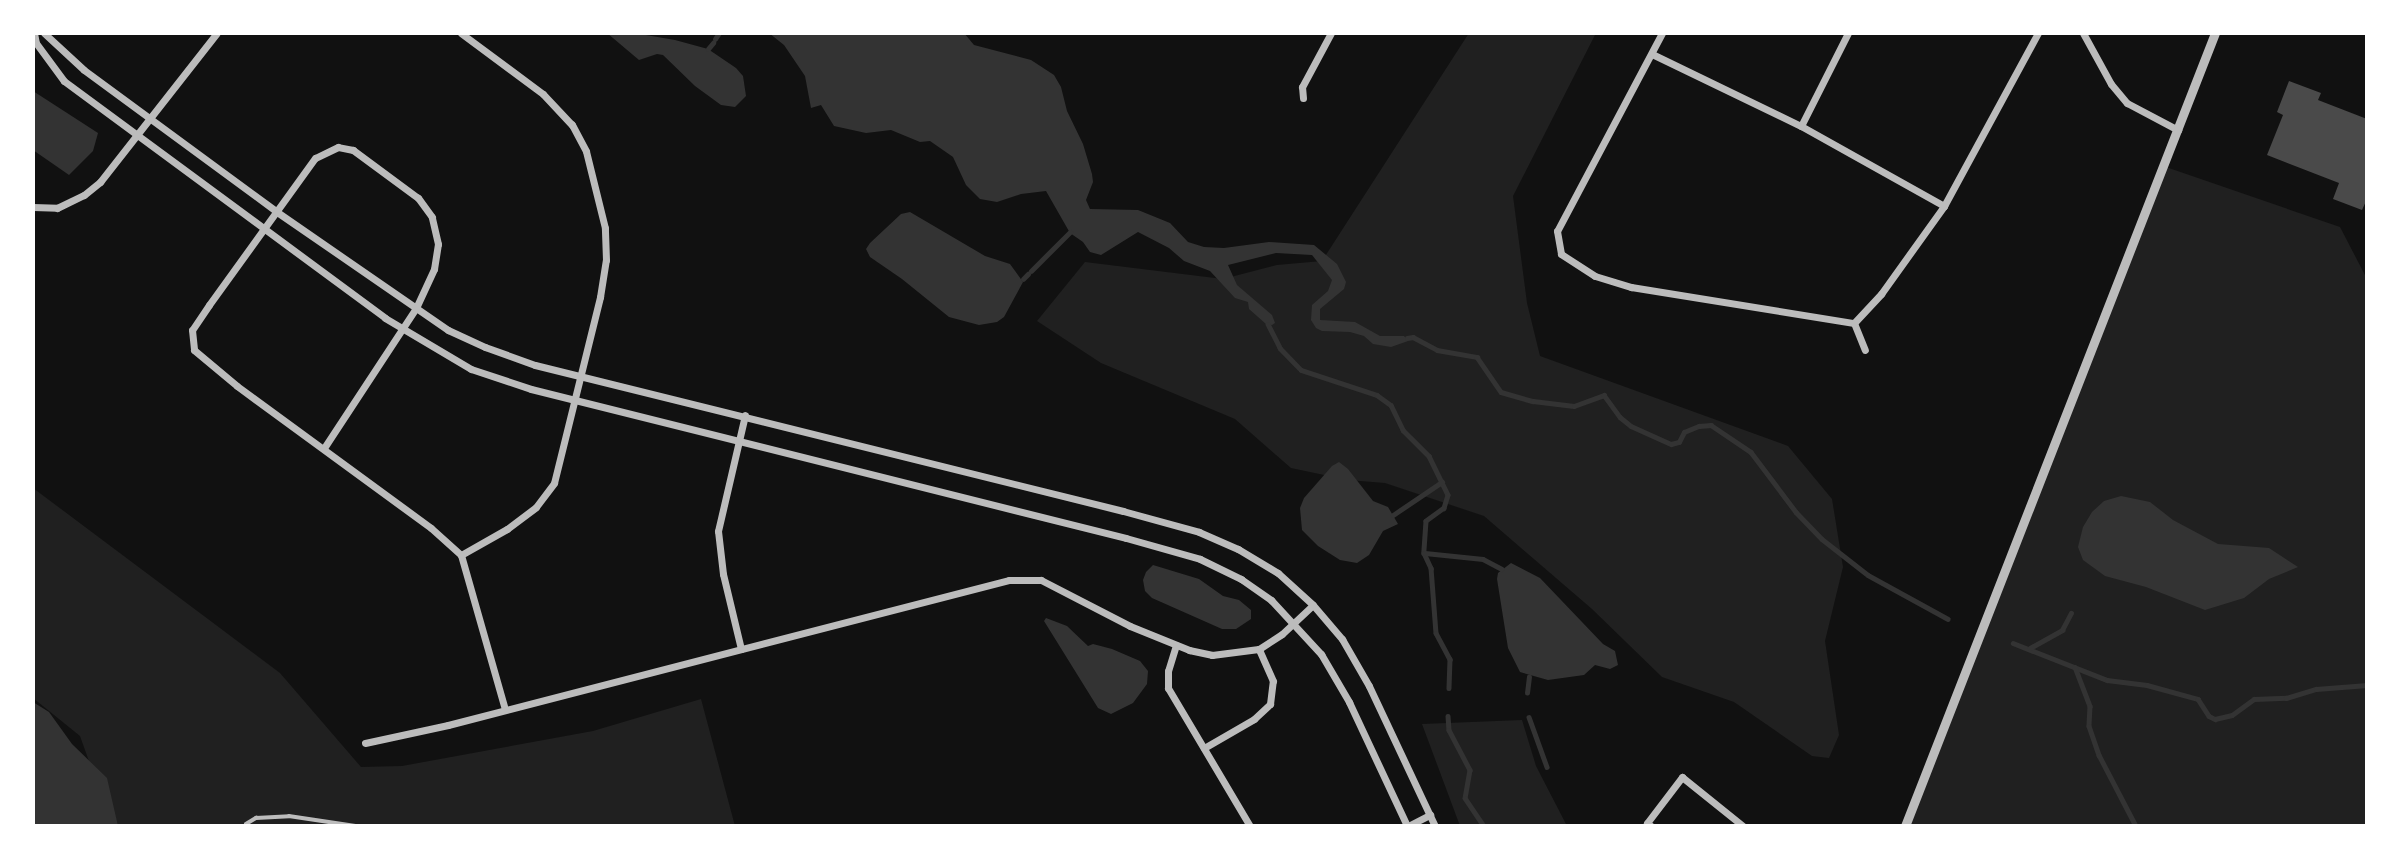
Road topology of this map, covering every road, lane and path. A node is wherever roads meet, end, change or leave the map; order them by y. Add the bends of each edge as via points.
1 (34, 33) edge
2 (44, 33) edge
3 (217, 33) edge
4 (461, 33) edge
5 (1331, 33) edge
6 (1662, 33) edge
7 (1848, 33) edge
8 (2038, 33) edge
9 (2082, 33) edge
10 (2215, 33) edge
11 (1651, 54) junction
12 (1303, 98) dead end
13 (150, 116) junction
14 (1801, 125) junction
15 (2178, 130) junction
16 (136, 135) junction
17 (1944, 206) junction
18 (33, 207) edge
19 (277, 212) junction
20 (265, 231) junction
21 (416, 308) junction
22 (1854, 323) junction
23 (403, 330) junction
24 (1865, 351) dead end
25 (580, 376) junction
26 (576, 399) junction
27 (745, 415) junction
28 (739, 439) junction
29 (324, 448) junction
30 (461, 555) junction
31 (1313, 605) junction
32 (1294, 622) junction
33 (1176, 645) junction
34 (741, 649) junction
35 (1259, 649) junction
36 (505, 709) junction
37 (365, 743) dead end
38 (1204, 748) junction
39 (1430, 815) junction
40 (246, 824) dead end
41 (355, 826) edge
42 (1250, 826) edge
43 (1408, 826) edge
44 (1435, 826) edge
45 (1651, 826) edge
46 (1743, 826) edge
47 (1905, 826) edge

1 - 16 street via 36,43 64,81
2 - 13 street via 84,70
3 - 13 street
4 - 25 street via 543,93 572,125 586,151 606,228 606,260
5 - 12 street via 1302,87
6 - 11 street
7 - 14 street
8 - 17 street
9 - 15 street via 2127,103
10 - 15 street
11 - 14 street
11 - 22 street via 1557,231 1561,254 1595,276 1631,287
13 - 16 street
13 - 19 street
14 - 17 street
15 - 47 street
16 - 18 street via 100,182 84,195 57,208
16 - 20 street
17 - 22 street via 1881,294
19 - 20 street
19 - 21 street
19 - 21 street via 315,158 338,146 364,157 418,198 432,217 438,244 434,269
20 - 23 street
20 - 29 street via 192,330 194,350
21 - 23 street
21 - 25 street via 485,347
22 - 24 street
23 - 26 street via 471,369
23 - 29 street
25 - 26 street
25 - 27 street
26 - 28 street
26 - 30 street via 559,470 542,500 507,529
27 - 28 street
27 - 31 street via 1199,532 1278,573
28 - 32 street via 1200,559 1241,579
28 - 34 street via 718,531
29 - 30 street
30 - 36 street
31 - 32 street
31 - 39 street via 1342,639 1369,686
32 - 35 street
32 - 43 street via 1333,671
33 - 34 street via 1097,611 1058,587 1025,579 930,598
33 - 35 street via 1212,655
33 - 38 street via 1168,688
34 - 36 street
35 - 38 street via 1273,681 1270,704 1254,719
36 - 37 street
38 - 42 street
39 - 43 street
39 - 44 street
40 - 41 lane via 273,816
45 - 46 street via 1647,823 1682,777

